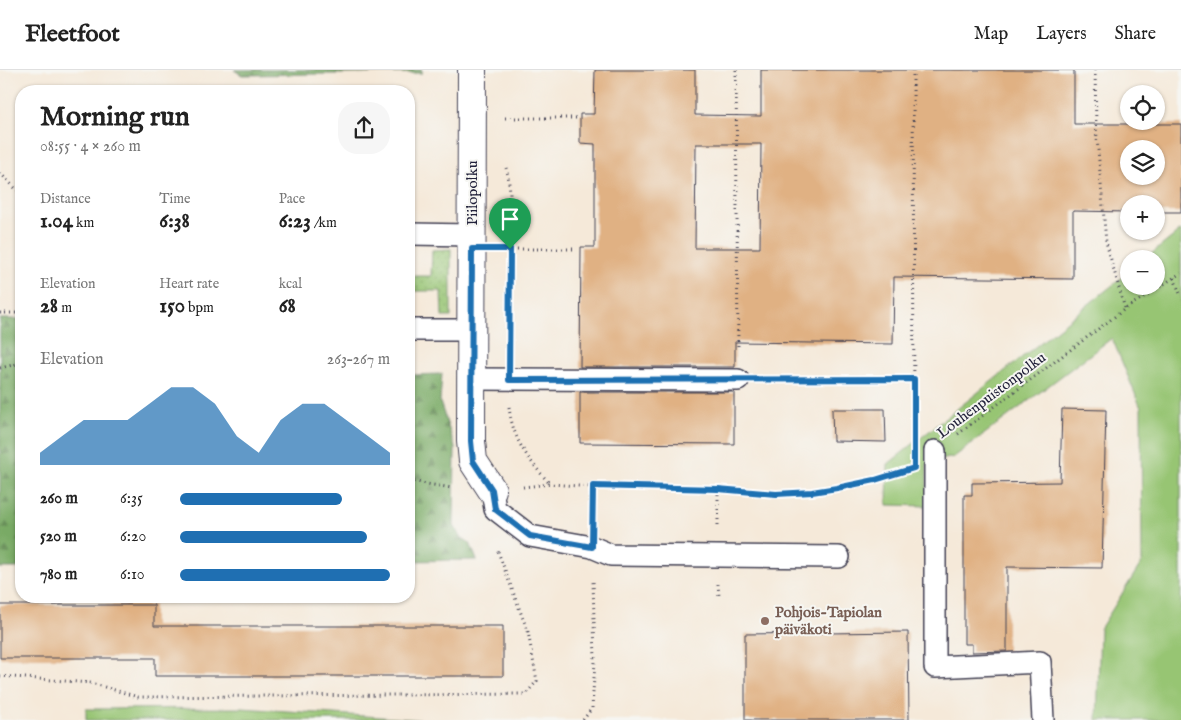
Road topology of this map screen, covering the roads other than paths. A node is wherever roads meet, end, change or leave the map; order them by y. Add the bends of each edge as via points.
1 (472, 70) edge
2 (415, 235) edge
3 (472, 242) junction
4 (415, 330) edge
5 (471, 330) junction
6 (471, 379) junction
7 (738, 380) road end
8 (936, 451) road end
9 (494, 499) joint
10 (839, 557) dead end
11 (1043, 720) edge

1 - 3 street, Piilopolku
2 - 3 lane
3 - 5 street, Piilopolku
4 - 5 lane
5 - 6 street, Piilopolku
6 - 7 lane
6 - 9 street, Piilopolku via 473,461
8 - 11 lane via 935,667 1040,662
9 - 10 lane via 530,536 592,547 611,555

